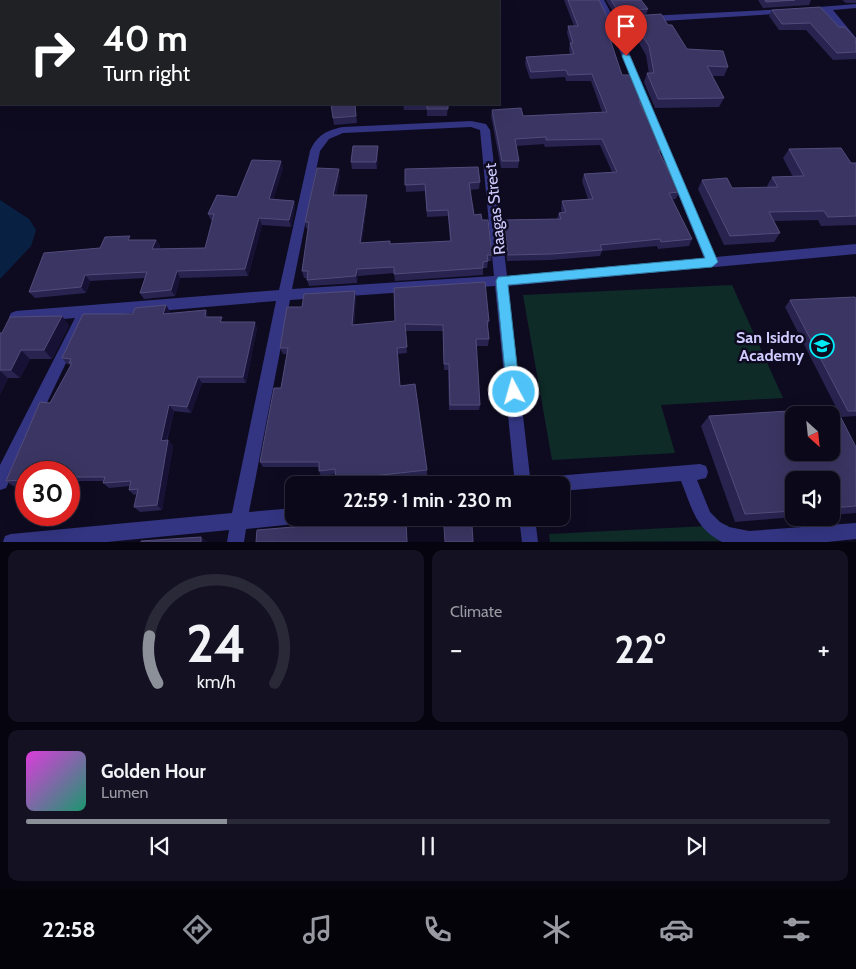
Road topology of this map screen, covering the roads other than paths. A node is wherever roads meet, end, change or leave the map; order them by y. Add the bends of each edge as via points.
1 (600, 0) edge
2 (856, 6) edge
3 (826, 8) junction
4 (640, 20) edge
5 (856, 43) edge
6 (856, 249) edge
7 (712, 262) junction
8 (502, 281) junction
9 (284, 295) junction
10 (84, 312) junction
11 (16, 317) edge
12 (522, 476) edge
13 (0, 482) edge
14 (570, 483) edge
15 (285, 517) edge
16 (239, 520) junction
17 (528, 526) edge
18 (856, 530) edge
19 (11, 542) edge
20 (235, 542) edge
21 (530, 542) edge

1 - 7 street via 617,21
2 - 3 street
3 - 4 street
3 - 5 street
6 - 7 street
7 - 8 street
8 - 9 street
8 - 9 street, Raagas Street via 485,130 476,125 352,128 328,134 315,151
8 - 12 street, Raagas Street
9 - 10 street
9 - 16 street
10 - 11 street
10 - 13 street
14 - 18 street via 693,472 704,518 727,536 749,539
15 - 16 street
16 - 19 street
16 - 20 street
17 - 21 street

